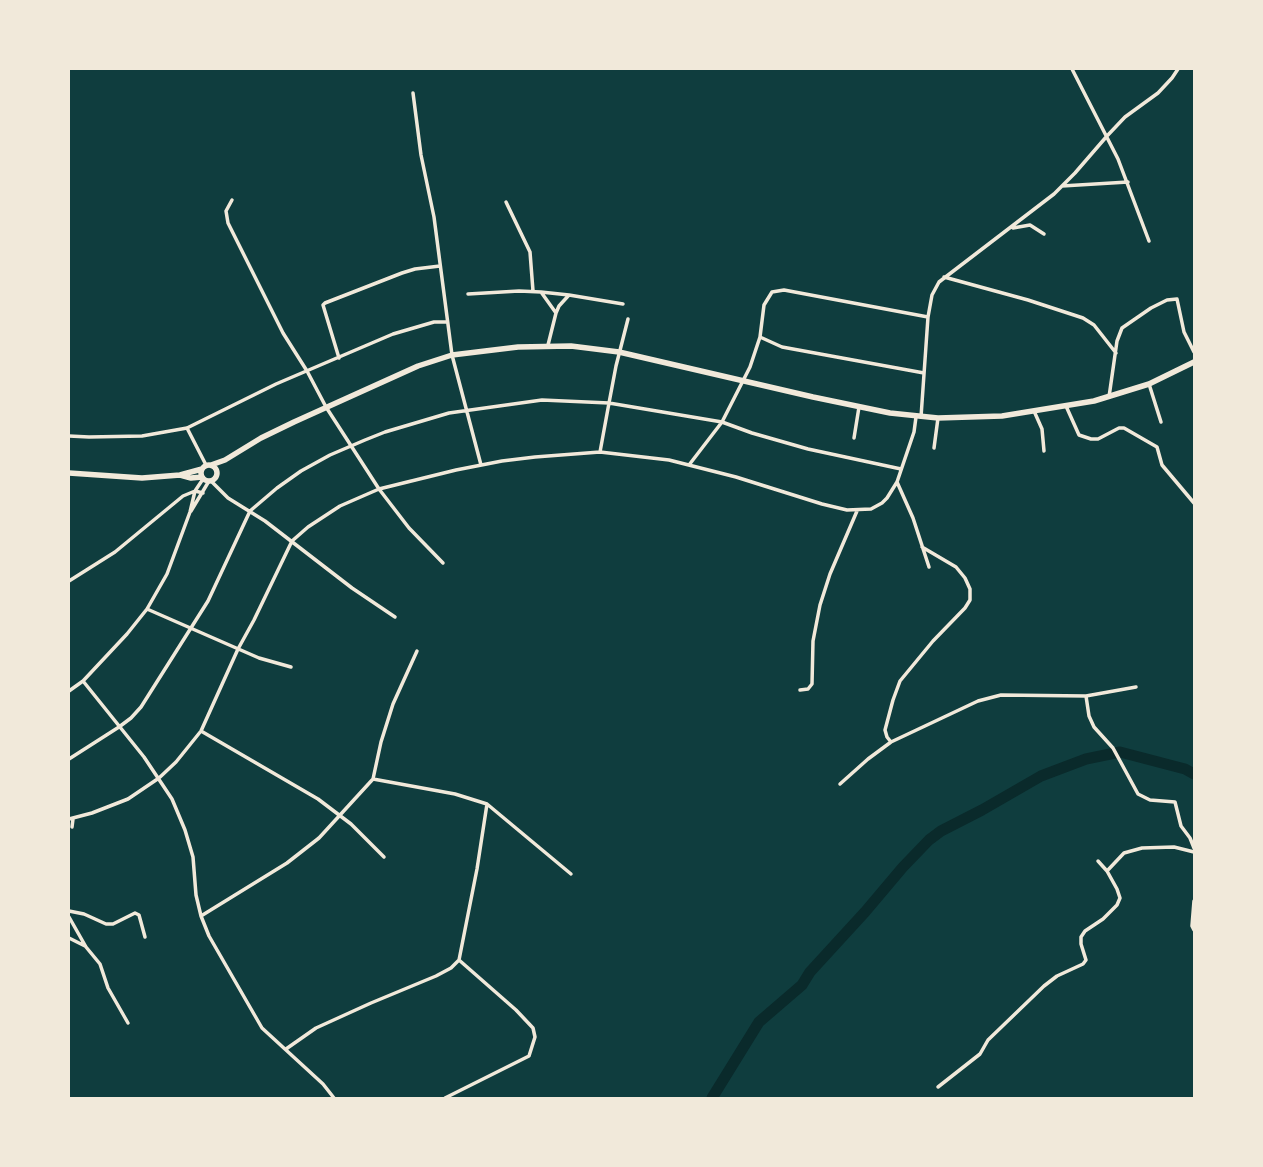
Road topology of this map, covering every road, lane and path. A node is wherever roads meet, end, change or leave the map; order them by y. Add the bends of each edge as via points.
1 (1072, 69) edge
2 (1178, 69) edge
3 (413, 93) dead end
4 (1106, 136) junction
5 (1128, 182) junction
6 (1062, 186) junction
7 (232, 200) dead end
8 (506, 202) dead end
9 (1010, 229) junction
10 (1044, 234) dead end
11 (1149, 241) dead end
12 (440, 266) junction
13 (944, 277) junction
14 (533, 291) junction
15 (541, 292) junction
16 (468, 294) dead end
17 (569, 295) junction
18 (623, 304) dead end
19 (556, 313) junction
20 (928, 317) junction
21 (628, 319) dead end
22 (447, 322) junction
23 (760, 337) junction
24 (548, 345) junction
25 (619, 352) junction
26 (1116, 352) junction
27 (1194, 352) edge
28 (452, 355) junction
29 (339, 358) junction
30 (1194, 362) edge
31 (307, 371) junction
32 (924, 374) junction
33 (743, 381) junction
34 (1149, 384) junction
35 (1109, 397) junction
36 (610, 403) junction
37 (1066, 406) junction
38 (326, 407) junction
39 (859, 407) junction
40 (467, 410) junction
41 (1034, 411) junction
42 (919, 417) junction
43 (938, 418) junction
44 (722, 422) junction
45 (1161, 422) dead end
46 (187, 428) junction
47 (69, 436) edge
48 (854, 438) dead end
49 (351, 446) junction
50 (934, 448) dead end
51 (1044, 450) dead end
52 (600, 452) junction
53 (225, 460) junction
54 (481, 465) junction
55 (206, 466) junction
56 (689, 466) junction
57 (901, 469) junction
58 (216, 471) junction
59 (69, 472) edge
60 (180, 475) junction
61 (206, 479) junction
62 (896, 482) junction
63 (378, 489) junction
64 (195, 491) junction
65 (203, 493) junction
66 (1194, 503) edge
67 (250, 511) junction
68 (857, 511) junction
69 (190, 512) junction
70 (292, 541) junction
71 (922, 547) junction
72 (443, 563) dead end
73 (929, 567) dead end
74 (69, 581) edge
75 (147, 609) junction
76 (396, 616) dead end
77 (190, 629) junction
78 (238, 649) junction
79 (417, 651) dead end
80 (291, 668) dead end
81 (83, 681) junction
82 (1136, 687) dead end
83 (800, 690) dead end
84 (69, 692) edge
85 (1086, 696) junction
86 (119, 727) junction
87 (201, 731) junction
88 (891, 742) junction
89 (69, 759) edge
90 (159, 778) junction
91 (373, 779) junction
92 (840, 784) dead end
93 (487, 804) junction
94 (340, 815) junction
95 (71, 819) edge
96 (72, 827) dead end
97 (1194, 848) edge
98 (1194, 852) edge
99 (384, 857) dead end
100 (1098, 861) dead end
101 (1107, 871) junction
102 (571, 874) dead end
103 (1194, 901) edge
104 (69, 911) edge
105 (69, 916) edge
106 (201, 916) junction
107 (1194, 930) edge
108 (145, 937) dead end
109 (69, 938) edge
110 (86, 947) junction
111 (459, 960) junction
112 (128, 1023) dead end
113 (286, 1050) junction
114 (938, 1086) dead end
115 (334, 1098) edge
116 (445, 1098) edge

1 - 4 street
2 - 4 street via 1158,93
3 - 12 street
4 - 5 street
4 - 6 street
5 - 6 street
5 - 11 street
6 - 9 street
7 - 31 street via 226,212 228,223 275,319
8 - 14 street via 530,252
9 - 10 street via 1030,225
9 - 13 street
12 - 22 street
12 - 29 street via 402,273 325,303 323,305
13 - 20 street via 932,295
13 - 26 street via 1083,318 1094,325
14 - 15 street
14 - 16 street
15 - 17 street
15 - 19 street
17 - 18 street
17 - 19 street
19 - 24 street
20 - 23 street via 778,290 772,292 764,305
20 - 32 street
21 - 25 street
22 - 28 street
22 - 29 street via 416,326
23 - 32 street via 782,347
23 - 33 street
24 - 25 main road
24 - 28 main road
25 - 33 main road
25 - 36 street
26 - 27 street via 1124,325 1167,300 1177,300 1184,332
26 - 35 street
28 - 38 main road via 418,366
28 - 40 street
29 - 31 street
30 - 34 main road
31 - 38 street
31 - 46 street
32 - 42 street
33 - 39 main road
33 - 44 street
34 - 35 main road
34 - 45 street
35 - 37 main road
36 - 40 street via 542,400
36 - 44 street
36 - 52 street
37 - 41 main road
37 - 66 street via 1079,435 1098,439 1124,428 1157,446 1162,464
38 - 49 street
38 - 53 main road via 261,438
39 - 42 main road
39 - 48 street
40 - 49 street via 391,430
40 - 54 street
41 - 43 main road via 995,416
41 - 51 street via 1042,429
42 - 43 main road
42 - 57 street
43 - 50 street
44 - 56 street
44 - 57 street via 808,449
46 - 47 street via 142,436
46 - 55 street
49 - 63 street
49 - 67 street via 302,471
52 - 54 street via 535,456
52 - 56 street via 654,457
53 - 55 main road
53 - 58 main road
54 - 63 street
55 - 58 main road
55 - 60 main road
55 - 61 main road
56 - 68 street via 749,481 829,506
57 - 62 street
58 - 61 main road via 216,477
59 - 60 main road via 127,478
60 - 61 main road
61 - 64 street
61 - 65 street
61 - 67 street via 228,498
62 - 68 street via 882,502 871,509
62 - 71 street via 913,518
63 - 70 street via 340,506
63 - 72 street via 409,528
64 - 65 street
64 - 69 street
64 - 74 street via 183,496 115,552
65 - 69 street
67 - 70 street
67 - 77 street via 208,600
68 - 83 street via 830,574 820,605 813,641 812,684 808,689
69 - 75 street via 167,574
70 - 76 street via 352,588
70 - 78 street
71 - 73 street
71 - 88 street via 956,567 966,578 970,600 900,681 892,700 885,730
75 - 77 street
75 - 81 street
77 - 78 street
77 - 86 street via 141,707
78 - 80 street via 271,663
78 - 87 street
79 - 91 street via 393,704
81 - 84 street
81 - 86 street
82 - 85 street
85 - 88 street via 1001,695 978,701
85 - 97 street via 1089,716 1094,727 1113,748 1138,794 1150,800 1175,802 1181,826
86 - 89 street
86 - 90 street
87 - 90 street via 176,762
87 - 94 street via 278,774
88 - 92 street
90 - 95 street via 128,799
90 - 106 street via 172,799 190,847
91 - 93 street via 455,794
91 - 94 street
93 - 102 street
93 - 111 street
94 - 99 street
94 - 106 street via 319,838 287,863
95 - 96 street
98 - 101 street via 1174,847 1142,848 1124,853
100 - 101 street
101 - 114 street via 1120,898 1117,905 1081,937 1086,960 1083,964 1057,976 1044,986 988,1040 980,1054
103 - 107 street
104 - 108 street via 84,914 106,924 113,924 135,913 139,915
105 - 110 street
106 - 113 street via 209,936 262,1028
109 - 110 street
110 - 112 street via 100,964 108,988
111 - 113 street via 436,976 316,1028
111 - 116 street via 516,1010 533,1028 535,1037 529,1056
113 - 115 street

